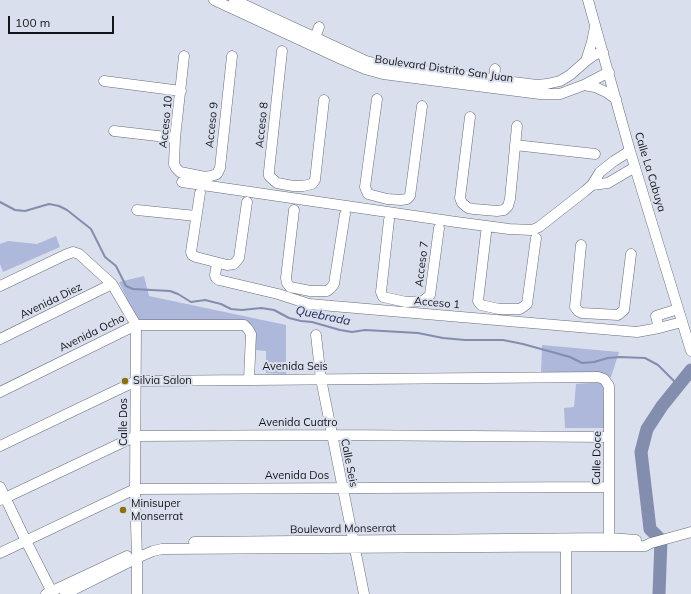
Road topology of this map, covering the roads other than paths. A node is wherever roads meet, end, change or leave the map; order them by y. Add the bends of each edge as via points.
1 (214, 0) edge
2 (234, 0) edge
3 (588, 0) edge
4 (595, 25) junction
5 (319, 27) dead end
6 (314, 41) junction
7 (282, 51) dead end
8 (603, 52) junction
9 (184, 56) dead end
10 (232, 56) dead end
11 (586, 61) junction
12 (495, 69) dead end
13 (609, 72) junction
14 (104, 81) dead end
15 (493, 84) junction
16 (584, 85) junction
17 (181, 91) junction
18 (324, 100) dead end
19 (378, 100) dead end
20 (616, 100) junction
21 (422, 106) dead end
22 (470, 117) dead end
23 (517, 126) dead end
24 (114, 131) dead end
25 (175, 138) junction
26 (515, 145) junction
27 (630, 151) junction
28 (595, 154) dead end
29 (635, 167) junction
30 (194, 180) junction
31 (182, 182) dead end
32 (592, 185) junction
33 (293, 186) junction
34 (200, 193) dead end
35 (291, 198) junction
36 (387, 199) junction
37 (247, 202) dead end
38 (137, 210) dead end
39 (294, 210) dead end
40 (486, 210) junction
41 (345, 214) dead end
42 (196, 216) junction
43 (387, 216) junction
44 (439, 228) dead end
45 (485, 229) junction
46 (536, 238) dead end
47 (581, 245) dead end
48 (631, 254) dead end
49 (217, 263) junction
50 (112, 284) junction
51 (0, 286) edge
52 (310, 291) junction
53 (406, 302) junction
54 (309, 304) junction
55 (499, 309) junction
56 (678, 309) junction
57 (405, 312) junction
58 (596, 314) junction
59 (498, 320) junction
60 (682, 322) junction
61 (136, 325) junction
62 (659, 328) junction
63 (594, 329) junction
64 (316, 335) dead end
65 (0, 340) edge
66 (691, 351) edge
67 (248, 379) junction
68 (321, 379) junction
69 (604, 379) joint
70 (136, 381) junction
71 (0, 392) edge
72 (331, 435) junction
73 (136, 436) junction
74 (609, 437) junction
75 (0, 446) edge
76 (0, 487) edge
77 (342, 488) junction
78 (608, 488) junction
79 (135, 489) junction
80 (3, 499) edge
81 (691, 532) edge
82 (609, 538) junction
83 (26, 541) junction
84 (566, 543) junction
85 (652, 543) junction
86 (354, 544) junction
87 (0, 553) edge
88 (137, 555) junction
89 (50, 593) edge
90 (65, 594) edge
91 (137, 594) edge
92 (364, 594) edge
93 (566, 594) edge

1 - 6 street, Boulevard Distrito San Juan
2 - 6 street, Boulevard Distrito San Juan
3 - 4 street, Calle La Cabuya
4 - 8 street, Calle La Cabuya
4 - 11 street
5 - 6 street
6 - 15 street, Boulevard Distrito San Juan via 365,69 383,74
7 - 33 street, Acceso 8 via 269,176 277,183
8 - 11 street, Boulevard Distrito San Juan
8 - 13 street, Calle La Cabuya
9 - 17 street, Acceso 10
10 - 30 street, Acceso 9 via 220,168 217,174
11 - 15 street, Boulevard Distrito San Juan via 560,81 537,85
12 - 15 street
13 - 16 street, Boulevard Distrito San Juan
13 - 20 street, Calle La Cabuya
14 - 17 street
15 - 16 street, Boulevard Distrito San Juan via 540,94 560,94
16 - 20 street via 606,92
17 - 25 street, Acceso 10
18 - 33 street via 315,180 312,184
19 - 36 street via 365,187 368,194
20 - 27 street, Calle La Cabuya
21 - 36 street via 410,196 401,200
22 - 40 street via 460,198 462,204 468,208
23 - 26 street
24 - 25 street
25 - 30 street, Acceso 10 via 174,164 180,172
26 - 28 street
26 - 40 street via 508,206 504,210
27 - 29 street, Calle La Cabuya
27 - 32 street via 600,172
29 - 32 street via 608,183
29 - 56 street, Calle La Cabuya
30 - 31 street
30 - 35 street
32 - 45 street via 532,230
33 - 35 street
34 - 42 street
35 - 43 street
36 - 43 street
37 - 49 street via 237,262 227,265
38 - 42 street
39 - 52 street via 286,278 290,287
40 - 45 street
41 - 52 street via 334,284 327,291
42 - 49 street via 192,255
43 - 45 street
43 - 53 street, Acceso 7 via 381,292 383,297
44 - 53 street, Acceso 7 via 430,295 423,301
45 - 55 street via 478,301 481,305
46 - 55 street via 527,304 520,309
47 - 58 street via 575,307 582,313
48 - 58 street via 624,310 618,314
49 - 54 street, Acceso 1 via 216,278 219,280
50 - 51 street via 79,254 73,252
50 - 61 street
50 - 65 street, Avenida Diez
52 - 54 street
53 - 57 street
54 - 57 street, Acceso 1
55 - 59 street
56 - 60 street, Calle La Cabuya
56 - 62 street via 656,316
57 - 59 street, Acceso 1
58 - 63 street
59 - 63 street, Acceso 1
60 - 62 street, Acceso 1
60 - 66 street, Calle La Cabuya
61 - 67 street, Avenida Ocho via 244,325 251,334
61 - 70 street, Calle Dos
61 - 71 street, Avenida Ocho
62 - 63 street, Acceso 1 via 637,332
64 - 68 street, Calle Seis
67 - 68 street, Avenida Seis
67 - 70 street, Avenida Seis
68 - 69 street, Avenida Seis
68 - 72 street, Calle Seis
69 - 74 street, Calle Doce via 609,386
70 - 73 street, Calle Dos
70 - 75 street, Avenida Seis
72 - 73 street, Avenida Cuatro
72 - 74 street, Avenida Cuatro
72 - 77 street, Calle Seis
73 - 79 street, Calle Dos
73 - 80 street, Avenida Cuatro
74 - 78 street, Calle Doce
76 - 80 street
77 - 78 street, Avenida Dos
77 - 79 street, Avenida Dos
77 - 86 street, Calle Seis
78 - 82 street, Calle Doce
79 - 83 street, Avenida Dos
79 - 88 street, Calle Dos
80 - 83 street
81 - 85 street, Boulevard Monserrat
82 - 84 street, Boulevard Monserrat
82 - 85 street, Boulevard Monserrat
83 - 87 street, Avenida Dos
83 - 89 street
84 - 85 street, Boulevard Monserrat via 645,546
84 - 86 street, Boulevard Monserrat
84 - 93 street
86 - 88 street, Boulevard Monserrat via 162,549
86 - 92 street, Calle Seis
88 - 89 street, Boulevard Monserrat
88 - 90 street, Boulevard Monserrat
88 - 91 street, Calle Dos

